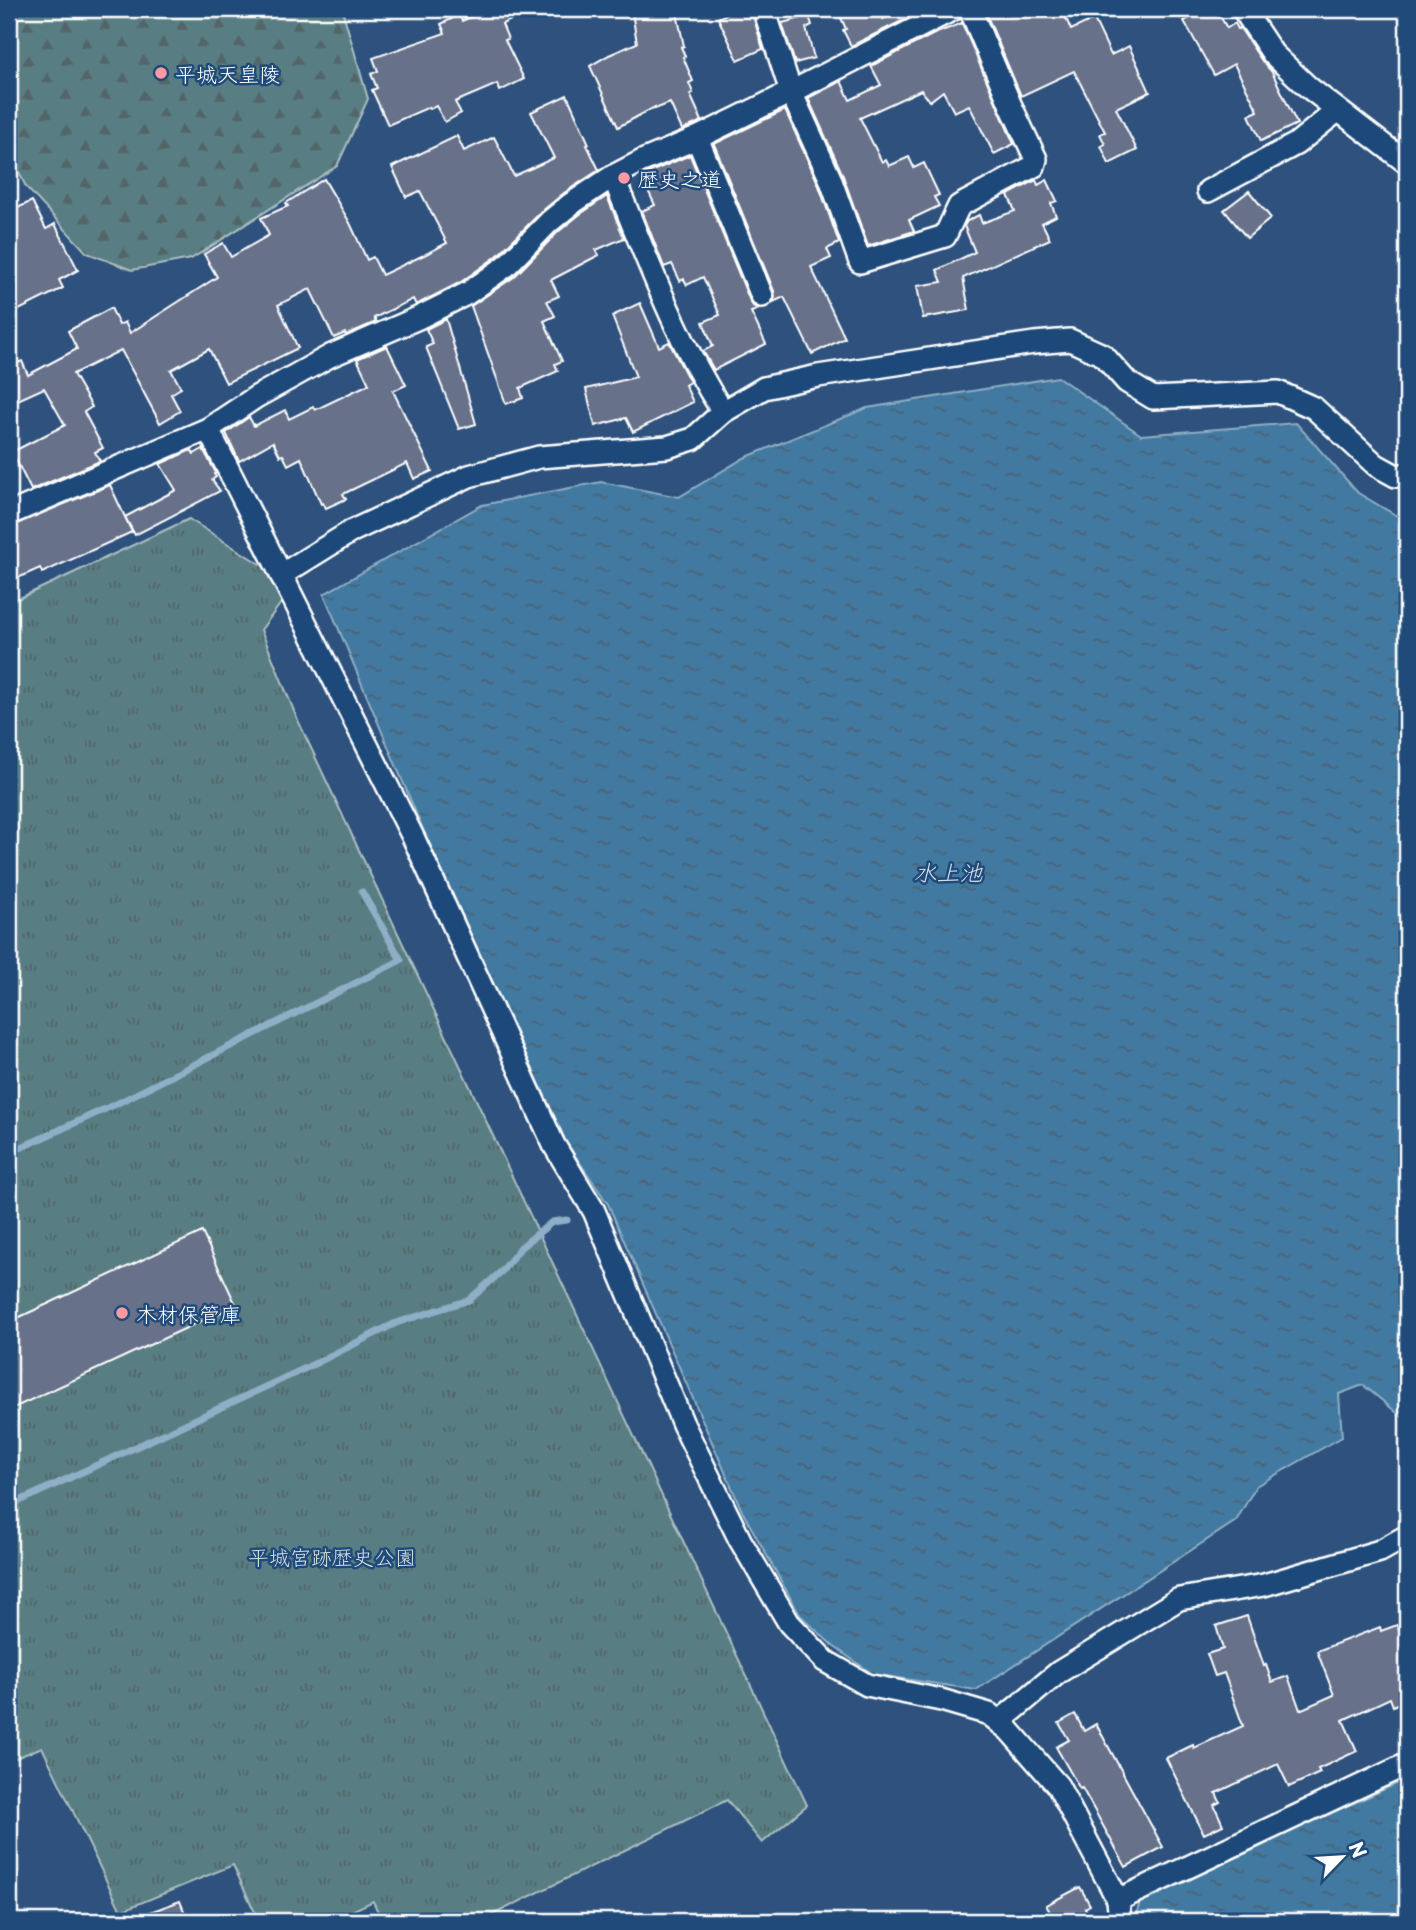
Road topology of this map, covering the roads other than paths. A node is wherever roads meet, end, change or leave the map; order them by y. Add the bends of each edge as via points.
1 (764, 9) edge
2 (954, 9) edge
3 (970, 9) edge
4 (1242, 9) edge
5 (791, 92) junction
6 (1337, 111) junction
7 (697, 138) junction
8 (1407, 163) edge
9 (613, 176) junction
10 (1208, 191) dead end
11 (762, 296) dead end
12 (723, 412) junction
13 (208, 429) junction
14 (1407, 474) edge
15 (9, 514) edge
16 (281, 575) junction
17 (1407, 1536) edge
18 (999, 1722) junction
19 (1407, 1764) edge
20 (1118, 1900) junction
21 (1120, 1921) edge

1 - 5 street
2 - 5 street
3 - 5 street via 1036,159 1034,166 959,206 945,236 860,262 830,178
4 - 6 street via 1273,54
5 - 7 street
6 - 8 street
6 - 10 street via 1296,144
7 - 9 street
7 - 11 street
9 - 12 street via 670,314
9 - 13 street via 571,204 506,266 468,293 330,356
12 - 14 street via 764,388 818,376 1070,340 1103,355 1127,382 1153,398 1278,392 1314,408 1376,465 1396,476
12 - 16 street via 694,439 667,447 539,457 469,476 352,531
13 - 15 street
13 - 16 street
16 - 18 street via 414,839 554,1145 594,1211 688,1436 740,1540 789,1623 825,1661 867,1685 941,1700 989,1714
17 - 18 street via 1380,1551 1264,1585 1179,1599 1059,1672
18 - 20 street via 1058,1786
19 - 20 street
20 - 21 street

